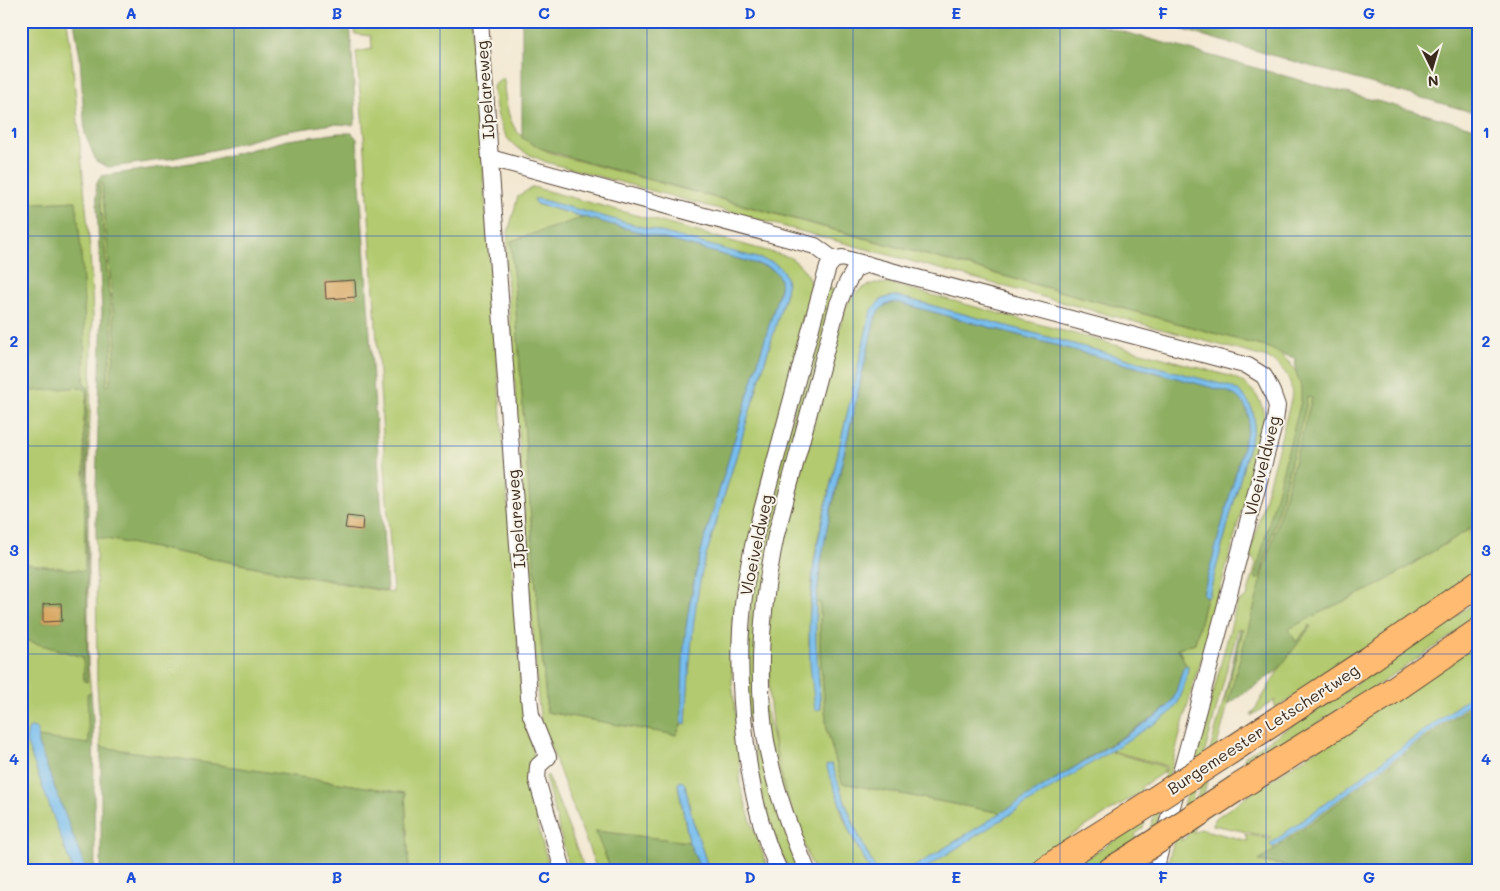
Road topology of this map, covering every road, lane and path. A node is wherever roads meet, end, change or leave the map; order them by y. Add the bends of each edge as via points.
1 (480, 21) edge
2 (490, 158) junction
3 (834, 260) junction
4 (867, 264) junction
5 (1479, 583) edge
6 (1479, 631) edge
7 (1144, 863) edge
8 (563, 870) edge
9 (779, 870) edge
10 (807, 870) edge
11 (1044, 870) edge
12 (1111, 870) edge

1 - 2 street, IJpelareweg
2 - 3 street, IJpelareweg via 815,246
2 - 8 street, IJpelareweg via 529,697 534,722 548,757 538,766 537,780
3 - 4 street, Vloeiveldweg via 842,258
3 - 9 street, Vloeiveldweg via 828,267 818,298 757,529 742,614 741,698 749,769 757,809
4 - 7 street, Vloeiveldweg via 1248,366 1264,376 1272,392 1277,406 1275,421
4 - 10 street, Vloeiveldweg via 855,270 838,304 776,535 762,620 762,710 769,752 775,782
5 - 11 main road, Burgemeester Letschertweg, bridge via 1370,659
6 - 7 main road, bridge via 1389,693 1237,788
7 - 12 main road

